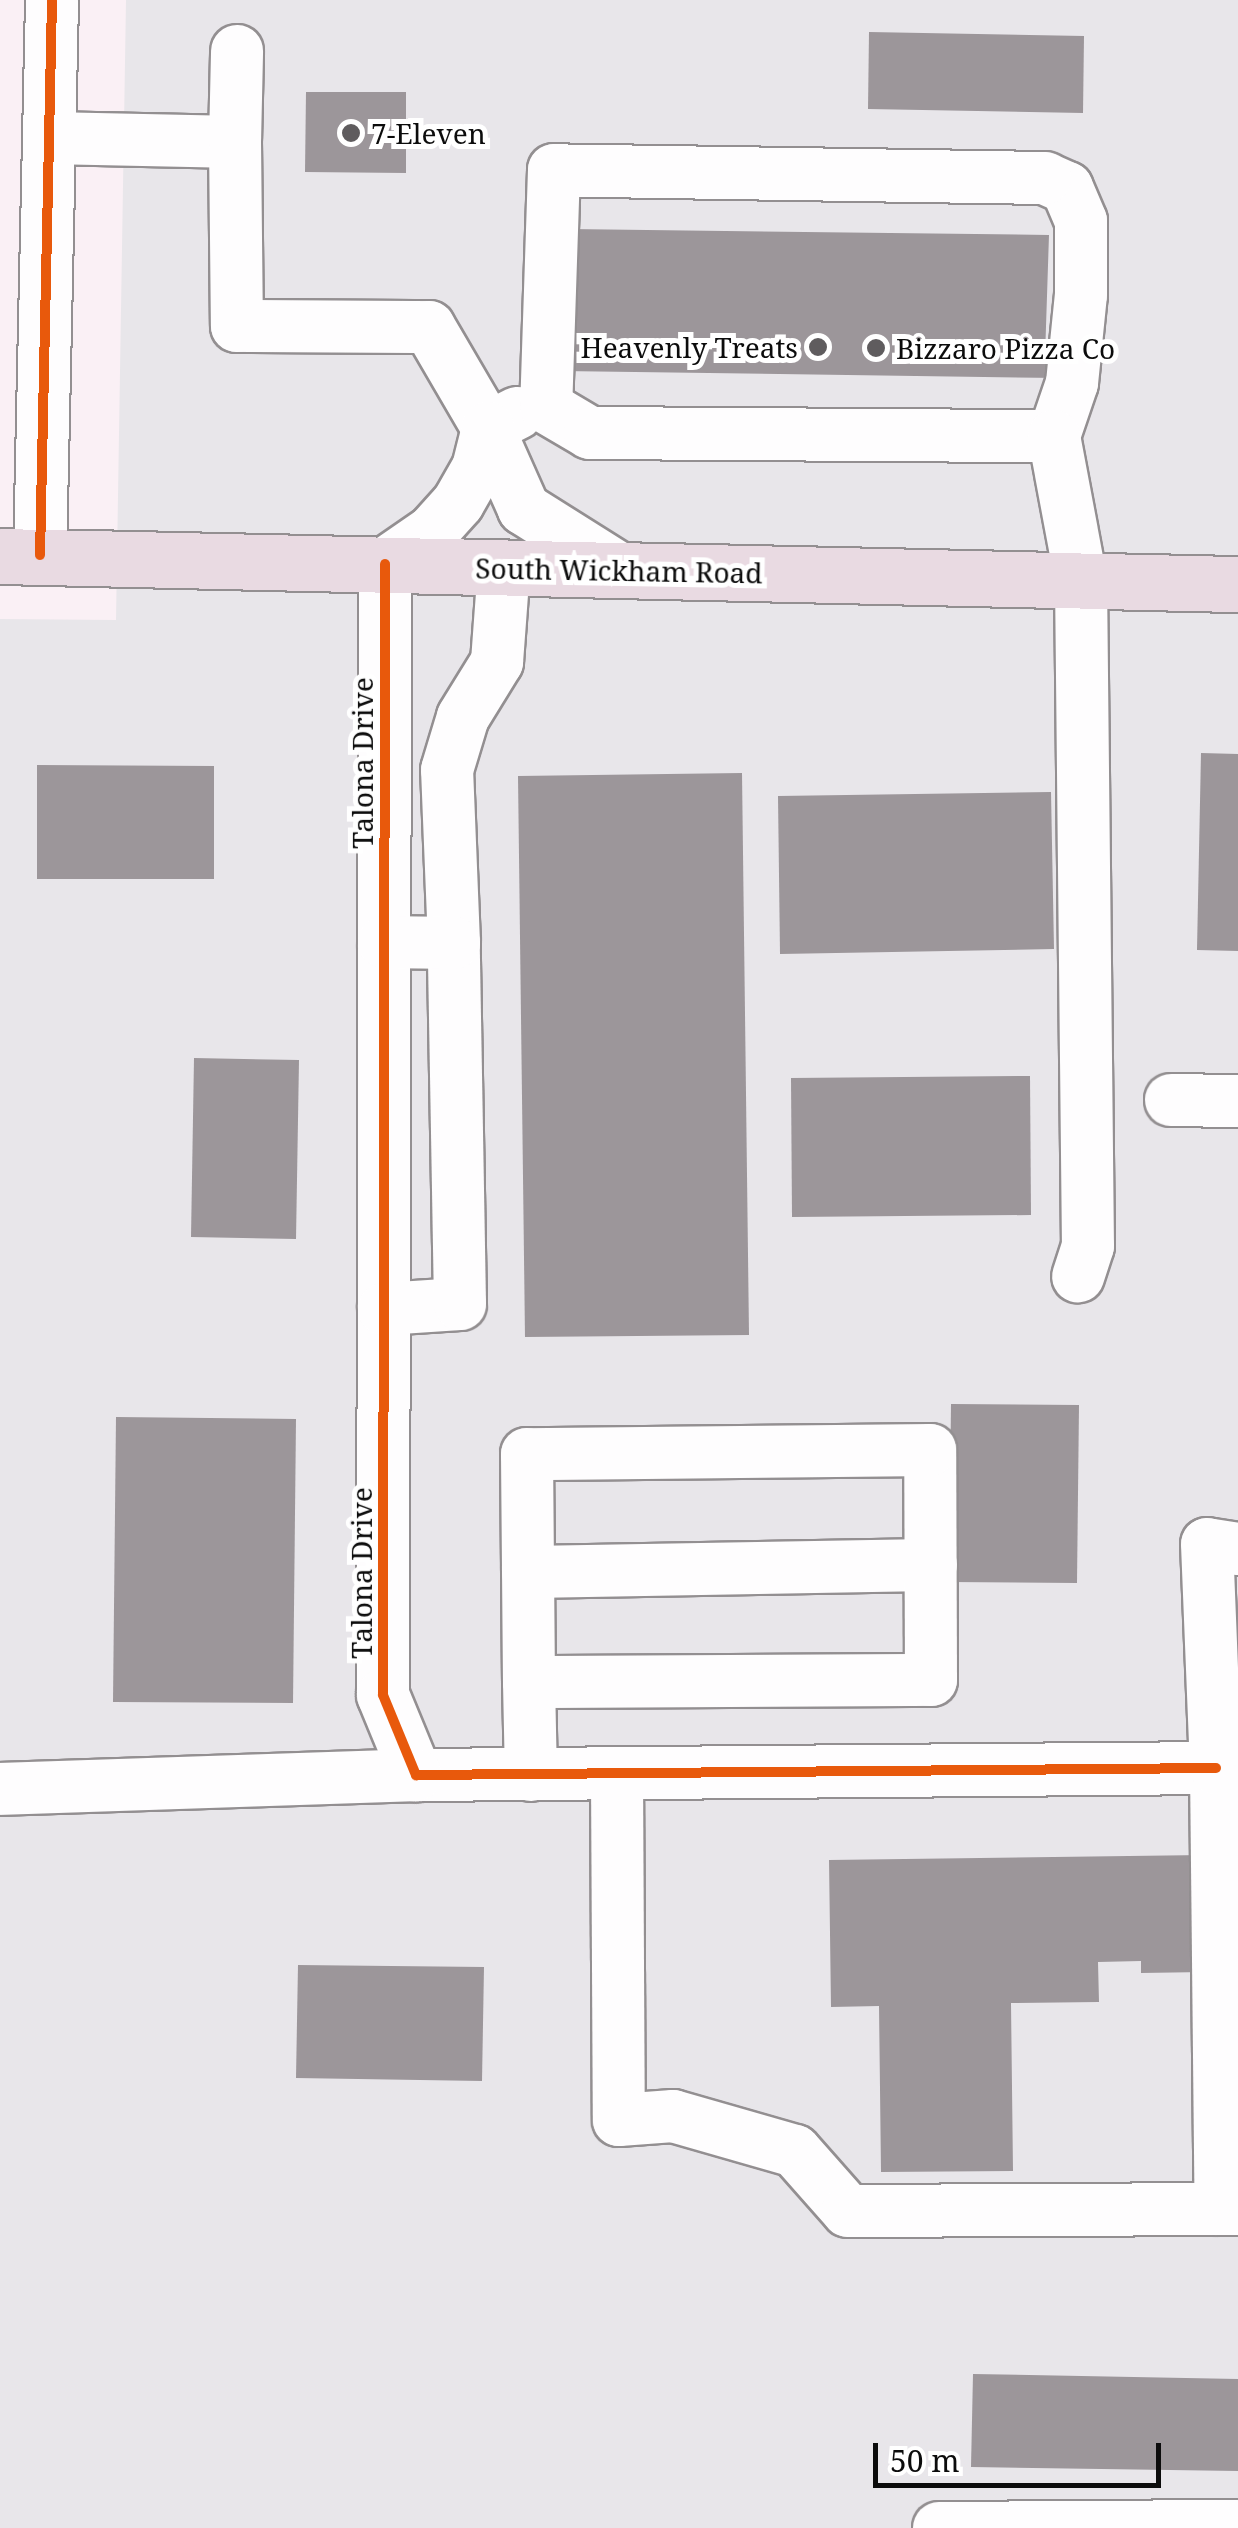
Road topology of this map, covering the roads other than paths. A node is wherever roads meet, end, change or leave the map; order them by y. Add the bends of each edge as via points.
1 (52, 0) edge
2 (237, 51) dead end
3 (52, 138) junction
4 (235, 142) junction
5 (546, 407) junction
6 (488, 428) junction
7 (1054, 436) junction
8 (20, 556) edge
9 (385, 564) junction
10 (504, 567) junction
11 (622, 570) junction
12 (1081, 580) junction
13 (1238, 584) edge
14 (384, 942) junction
15 (454, 943) junction
16 (1170, 1100) dead end
17 (1238, 1101) edge
18 (1078, 1276) dead end
19 (384, 1309) junction
20 (1238, 1549) edge
21 (931, 1565) junction
22 (528, 1572) junction
23 (530, 1682) junction
24 (1227, 1768) edge
25 (531, 1774) junction
26 (617, 1774) junction
27 (416, 1775) junction
28 (0, 1790) edge
29 (1229, 2209) edge
30 (1238, 2526) edge
31 (939, 2528) edge

1 - 3 street
2 - 4 street
3 - 4 street
3 - 8 street
4 - 6 street via 237,326 429,327
5 - 6 street
5 - 7 street via 590,434
5 - 7 street via 554,170 1045,178 1068,188 1081,221 1072,382
6 - 9 street via 478,468 458,504
6 - 11 street via 524,508
7 - 12 street
8 - 9 main road, South Wickham Road
9 - 10 main road, South Wickham Road
9 - 14 street, Talona Drive
10 - 11 main road, South Wickham Road
10 - 15 street via 497,662 463,718 447,770
11 - 12 main road, South Wickham Road
12 - 13 main road, South Wickham Road
12 - 18 street via 1088,1246
14 - 15 street
14 - 19 street, Talona Drive
15 - 19 street via 460,1304
16 - 17 street
19 - 27 street, Talona Drive via 383,1695
20 - 24 street via 1208,1544
21 - 22 street
21 - 22 street via 930,1450 527,1454
21 - 23 street via 931,1680
22 - 23 street
23 - 25 street
24 - 26 street
24 - 29 street
25 - 26 street
25 - 27 street
26 - 29 street via 618,2120 674,2116 795,2151 848,2211
27 - 28 street
30 - 31 street

